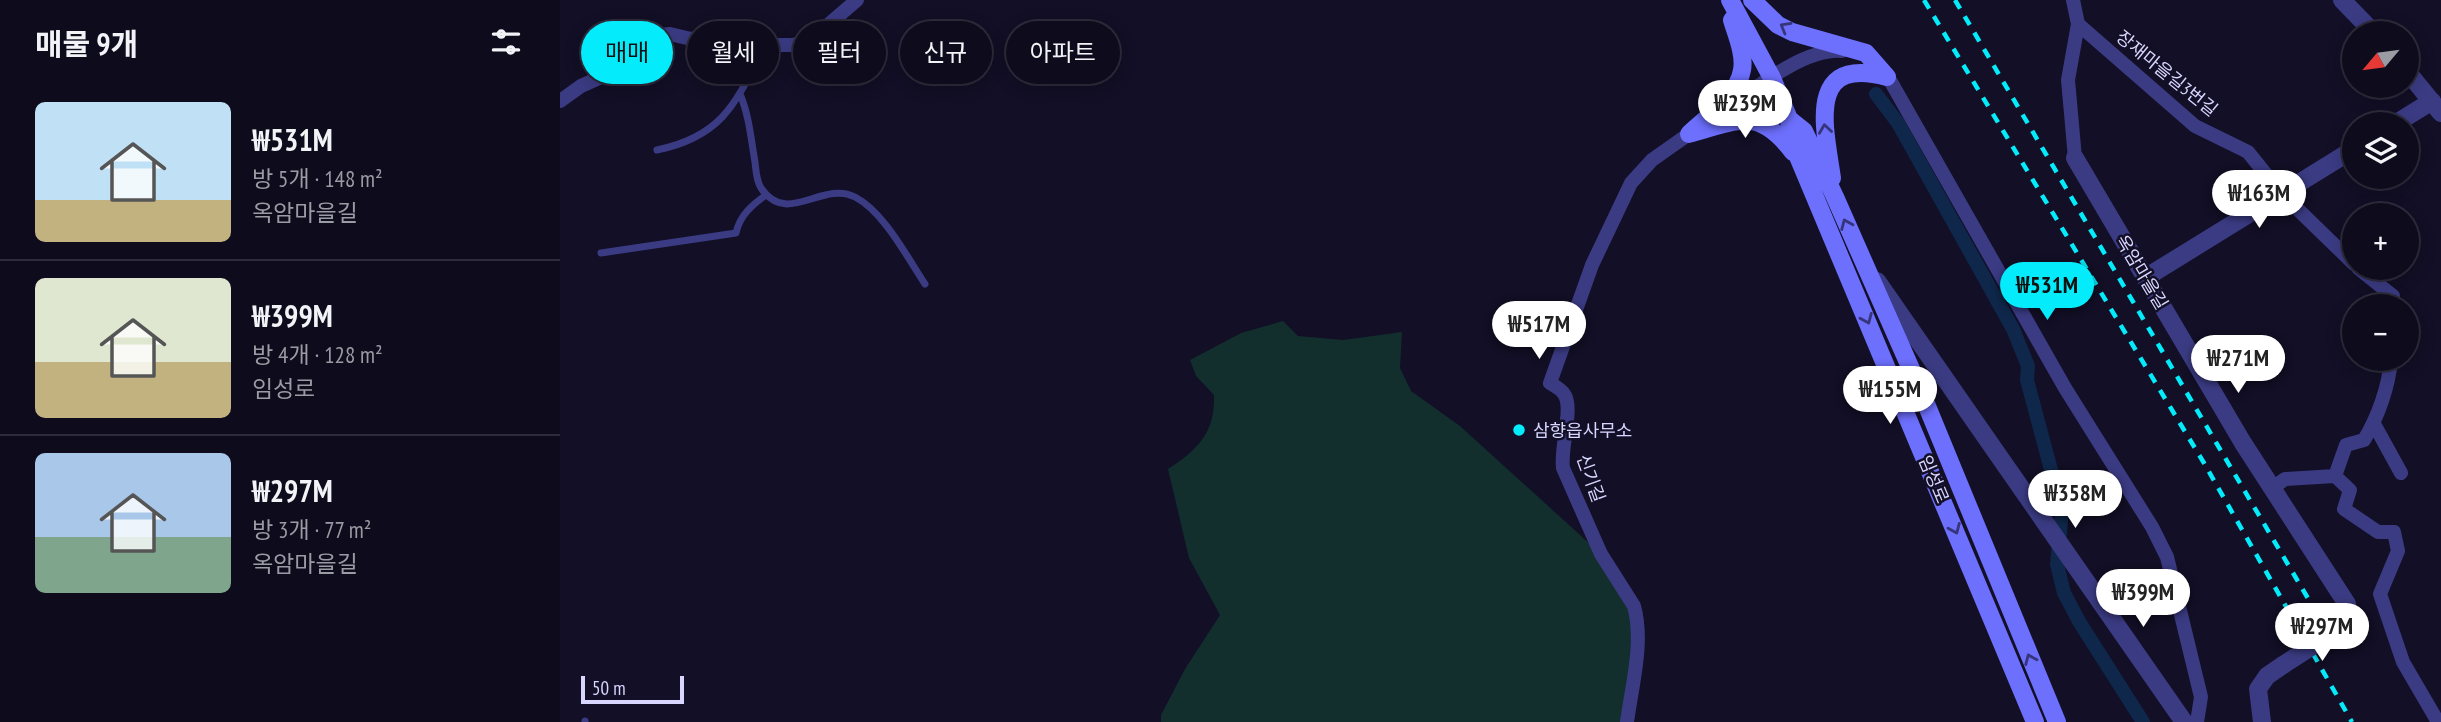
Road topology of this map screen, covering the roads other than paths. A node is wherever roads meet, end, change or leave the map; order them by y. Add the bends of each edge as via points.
1 (857, 0) edge
2 (1728, 0) edge
3 (1752, 0) edge
4 (2073, 0) edge
5 (2342, 0) edge
6 (2362, 21) edge
7 (2078, 24) junction
8 (687, 39) edge
9 (779, 45) edge
10 (1887, 77) junction
11 (1772, 78) junction
12 (745, 84) edge
13 (2419, 84) edge
14 (740, 94) junction
15 (560, 101) edge
16 (2438, 104) edge
17 (2419, 113) edge
18 (1790, 119) junction
19 (1689, 134) junction
20 (657, 150) dead end
21 (2342, 156) edge
22 (2075, 158) joint
23 (1799, 159) junction
24 (2281, 193) junction
25 (766, 195) junction
26 (1835, 197) junction
27 (2342, 252) edge
28 (601, 253) dead end
29 (1861, 258) junction
30 (2145, 278) junction
31 (2373, 280) edge
32 (925, 284) dead end
33 (2390, 294) edge
34 (2389, 371) edge
35 (2374, 424) junction
36 (2401, 473) dead end
37 (2335, 476) junction
38 (2271, 489) junction
39 (1627, 722) edge
40 (2035, 722) edge
41 (2057, 722) edge
42 (2184, 722) edge
43 (2197, 722) edge
44 (2262, 722) edge
45 (2438, 722) edge

1 - 9 street via 814,37
2 - 11 main road, 임성로
2 - 19 main road via 1743,68 1730,94
10 -> 3 main road via 1866,53 1792,32
4 - 7 street, 옥암마을길
5 - 6 street
7 - 22 street, 옥암마을길 via 2068,80
7 - 24 street, 장재마을길3번길 via 2195,126 2248,152
8 - 15 street via 661,35 637,48 610,74
10 - 11 street, 신기길 via 1868,62 1840,50 1808,57
26 -> 10 main road via 1824,116 1829,89 1857,73
10 - 43 street via 2167,557 2201,697
11 - 18 main road, 임성로
11 - 19 street, 신기길
12 - 14 lane
13 - 16 street
14 - 20 lane via 714,126 686,143
14 - 25 lane via 758,184
16 - 17 street
18 - 23 main road, 임성로 via 1791,140
18 - 26 main road, 임성로 via 1804,131
19 - 23 main road via 1740,120 1758,121 1772,128
19 - 39 street, 신기길 via 1652,160 1631,183 1592,265 1550,383 1562,390 1568,402 1563,468 1601,554 1637,615
21 - 24 street
22 - 30 street, 옥암마을길
23 -> 40 main road, 임성로
24 - 27 street, 장재마을길3번길
24 - 30 street
25 - 28 lane via 749,207 736,233
25 - 32 lane via 786,204 841,193 863,202 892,234
29 -> 26 main road, 임성로
41 -> 29 main road, 임성로
29 - 42 street, 임성로
30 - 38 street, 옥암마을길
31 - 33 street
34 - 35 street
35 - 36 street
35 - 37 street via 2364,440 2346,445
37 - 38 street via 2285,479
37 - 45 street via 2350,490 2344,509 2378,533 2394,532 2398,551 2380,594 2403,662
38 - 44 street, 옥암마을길, bridge via 2347,604 2349,617 2339,629 2267,676 2258,689

